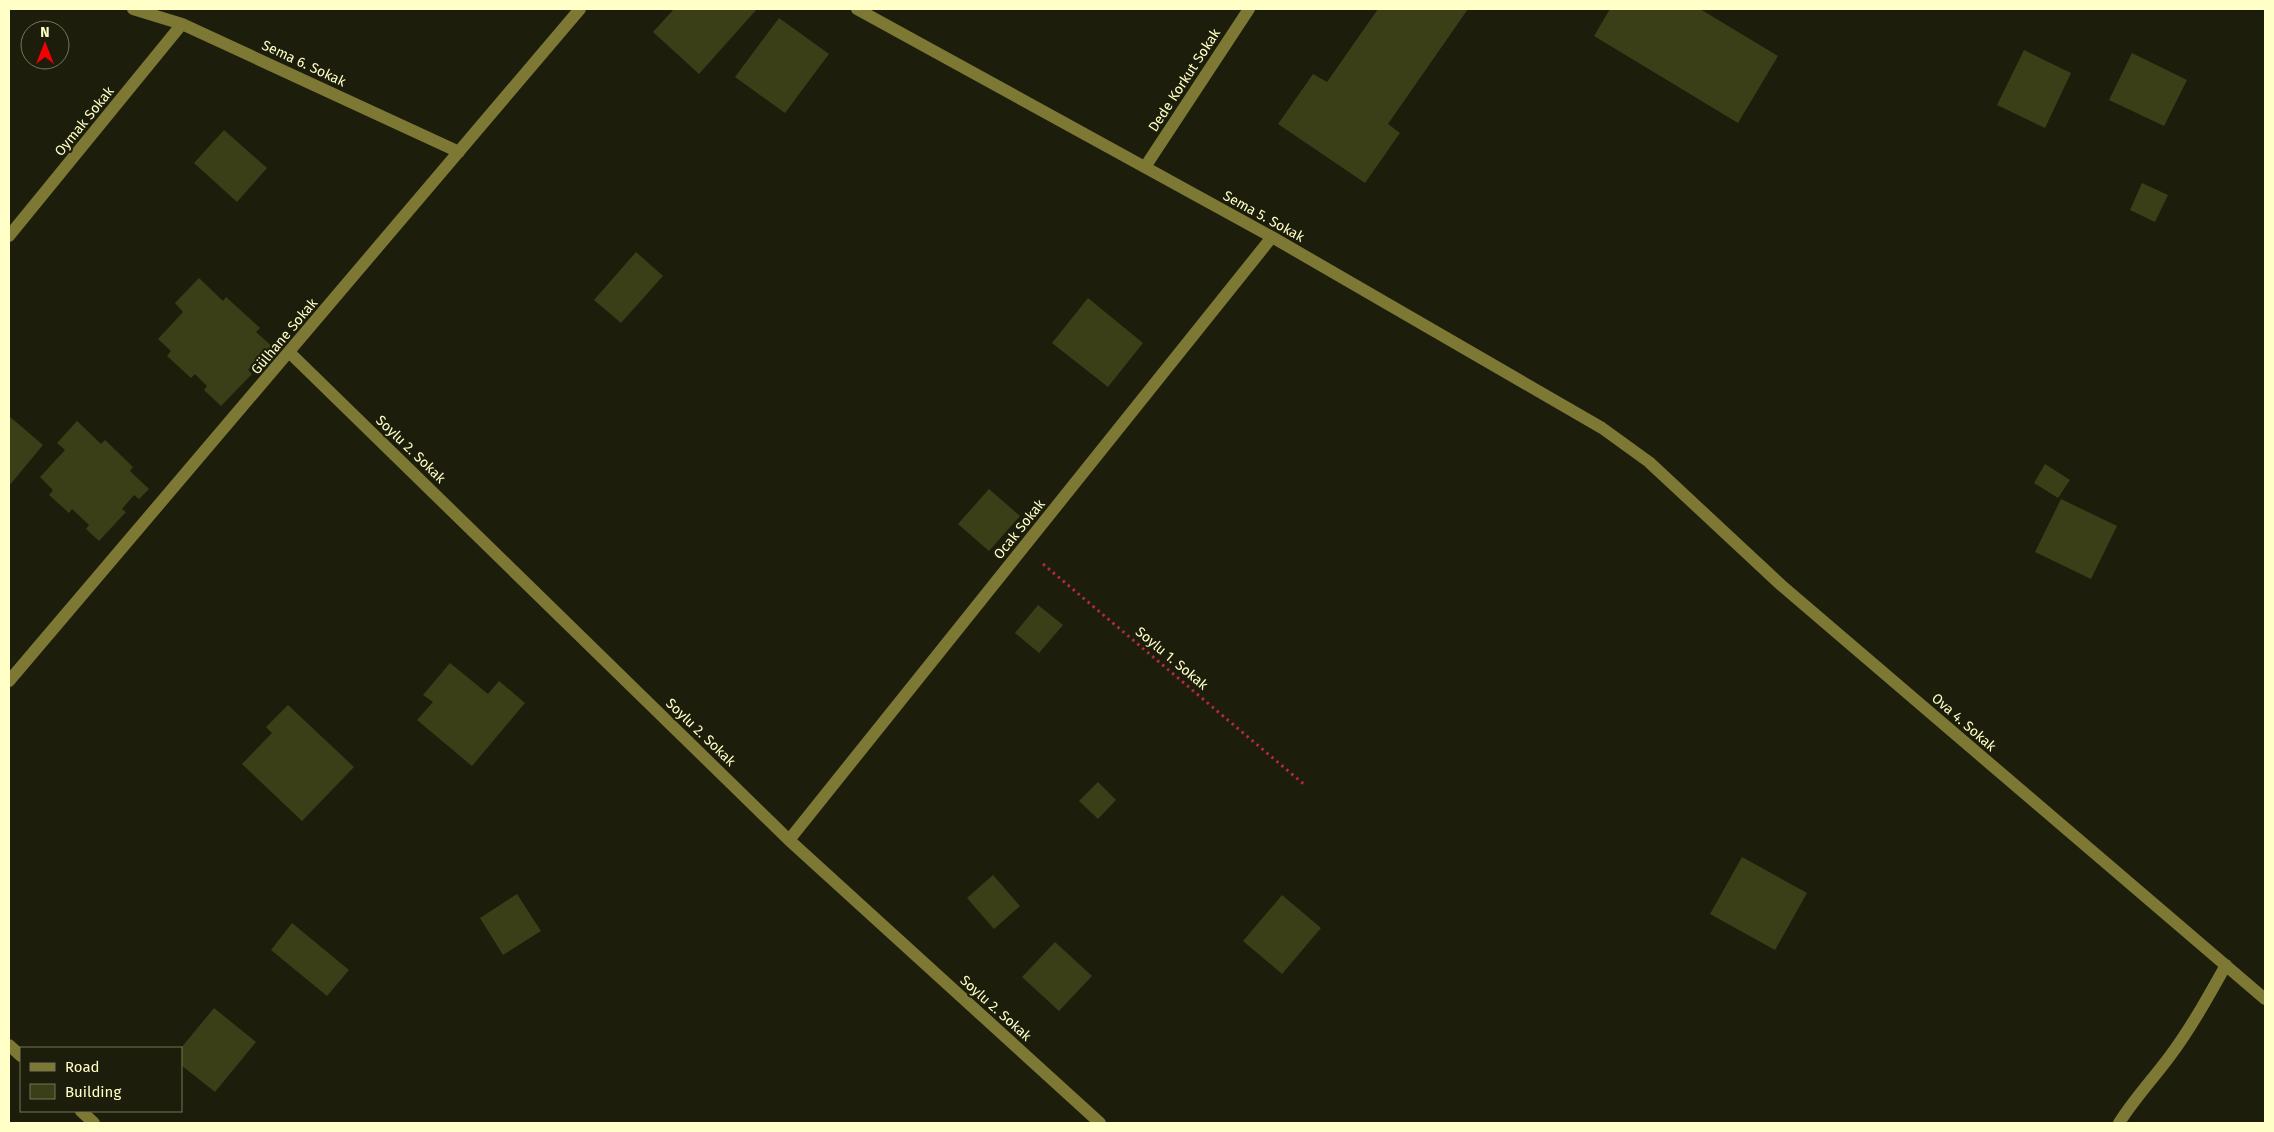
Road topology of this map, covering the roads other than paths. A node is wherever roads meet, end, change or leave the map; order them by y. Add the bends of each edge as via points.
1 (133, 9) edge
2 (580, 9) edge
3 (857, 9) edge
4 (1249, 9) edge
5 (182, 24) junction
6 (458, 152) junction
7 (1145, 167) junction
8 (9, 236) edge
9 (1272, 237) junction
10 (290, 352) junction
11 (1649, 462) joint
12 (10, 678) edge
13 (789, 840) junction
14 (2226, 965) junction
15 (2265, 999) edge
16 (9, 1045) edge
17 (20, 1055) edge
18 (82, 1112) edge
19 (94, 1123) edge
20 (1100, 1123) edge
21 (2119, 1123) edge

1 - 5 street, Sema 6. Sokak
2 - 6 street, Gülhane Sokak
3 - 7 street, Sema 5. Sokak
4 - 7 street, Dede Korkut Sokak
5 - 6 street, Sema 6. Sokak
5 - 8 street, Oymak Sokak
6 - 10 street, Gülhane Sokak
7 - 9 street, Sema 5. Sokak
9 - 11 street, Sema 5. Sokak via 1602,428
9 - 13 street, Ocak Sokak
10 - 12 street, Gülhane Sokak
10 - 13 street, Soylu 2. Sokak
11 - 14 street, Ova 4. Sokak via 1781,585
13 - 20 street, Soylu 2. Sokak
14 - 15 street, Ova 4. Sokak
14 - 21 street via 2198,1016
16 - 17 street
18 - 19 street

